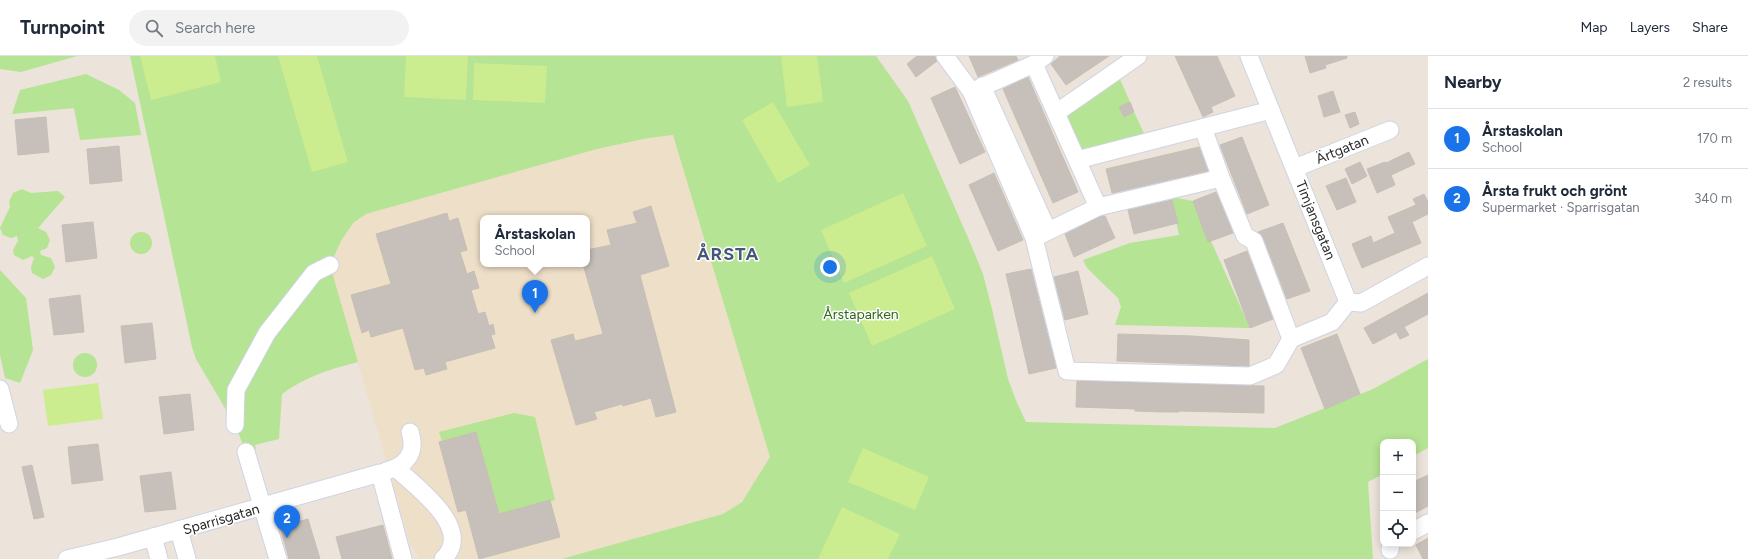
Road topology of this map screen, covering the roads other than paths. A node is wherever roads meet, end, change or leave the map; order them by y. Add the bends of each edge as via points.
1 (945, 56) edge
2 (1138, 56) edge
3 (1248, 56) edge
4 (1040, 60) edge
5 (976, 89) junction
6 (1271, 110) junction
7 (1056, 113) junction
8 (1203, 128) junction
9 (1390, 130) dead end
10 (1077, 160) junction
11 (1295, 168) junction
12 (1221, 178) junction
13 (1098, 207) junction
14 (1041, 234) junction
15 (330, 265) dead end
16 (1428, 266) edge
17 (1348, 302) junction
18 (1291, 339) junction
19 (2, 397) edge
20 (9, 424) dead end
21 (235, 425) dead end
22 (410, 432) dead end
23 (246, 452) dead end
24 (397, 469) junction
25 (380, 473) junction
26 (263, 507) junction
27 (1428, 523) edge
28 (1416, 529) edge
29 (179, 530) junction
30 (154, 537) junction
31 (398, 552) edge
32 (119, 553) edge
33 (67, 559) edge
34 (159, 559) edge
35 (187, 559) edge
36 (278, 559) edge
37 (444, 559) edge

1 - 5 street
2 - 7 street
3 - 6 street, Timjansgatan
4 - 5 street
4 - 7 street
5 - 14 street
6 - 8 street
6 - 11 street, Timjansgatan
7 - 10 street
8 - 10 street
8 - 12 street
9 - 11 street, Ärtgatan
10 - 13 street
11 - 17 street, Timjansgatan
12 - 13 street
12 - 18 street via 1245,236 1254,241
13 - 14 street
14 - 18 street via 1067,371 1250,376 1276,365
15 - 21 street via 314,273 267,333 236,390
16 - 17 street via 1361,303
17 - 18 street via 1332,322
19 - 20 street
22 - 24 street via 413,439 411,456
23 - 26 street
24 - 25 street, Sparrisgatan
24 - 37 street via 439,508 447,519 452,544
25 - 26 street, Sparrisgatan
25 - 31 street via 386,516
26 - 29 street, Sparrisgatan
26 - 36 street
27 - 28 street
29 - 30 street, Sparrisgatan
29 - 35 street
30 - 32 street, Sparrisgatan
30 - 34 street
32 - 33 street, Sparrisgatan

